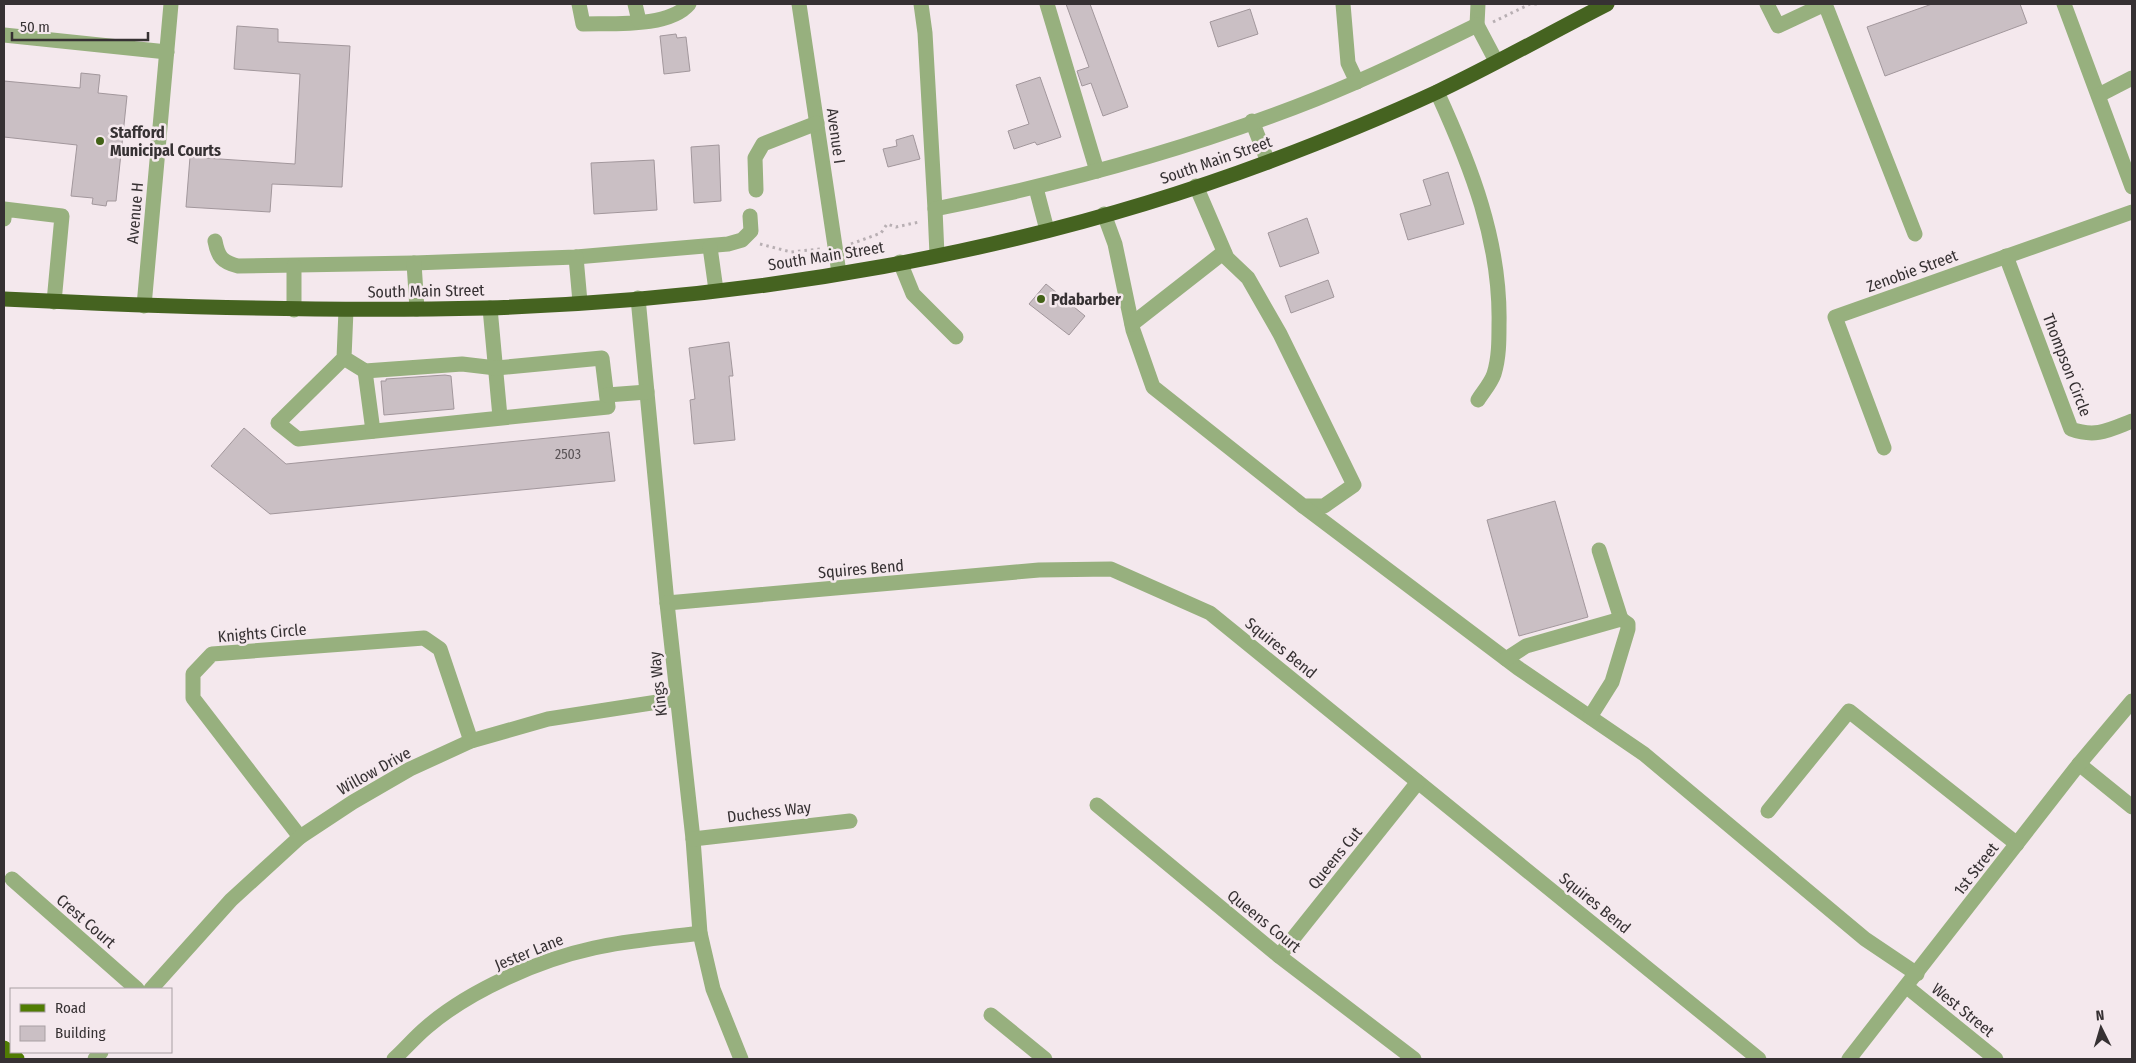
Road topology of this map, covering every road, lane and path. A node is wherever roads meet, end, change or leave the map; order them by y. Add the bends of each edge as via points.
1 (171, 4) edge
2 (579, 4) edge
3 (635, 4) edge
4 (689, 4) edge
5 (799, 4) edge
6 (921, 4) edge
7 (1047, 4) edge
8 (1343, 4) edge
9 (1478, 4) edge
10 (1537, 4) edge
11 (1606, 4) edge
12 (1767, 4) edge
13 (1825, 4) edge
14 (2064, 4) edge
15 (639, 21) junction
16 (1477, 25) junction
17 (4, 35) edge
18 (167, 52) junction
19 (1496, 61) junction
20 (2132, 78) edge
21 (1357, 82) junction
22 (1437, 92) junction
23 (2099, 95) junction
24 (1252, 121) junction
25 (816, 123) junction
26 (1268, 162) junction
27 (1097, 171) junction
28 (1196, 186) junction
29 (2132, 187) edge
30 (1036, 188) junction
31 (756, 190) dead end
32 (935, 209) junction
33 (2132, 212) edge
34 (1104, 214) junction
35 (750, 216) dead end
36 (4, 219) edge
37 (1048, 230) junction
38 (1915, 234) dead end
39 (215, 241) dead end
40 (710, 247) junction
41 (1224, 252) junction
42 (937, 255) junction
43 (2006, 256) junction
44 (576, 257) junction
45 (900, 262) junction
46 (414, 264) junction
47 (294, 266) junction
48 (839, 273) junction
49 (716, 290) junction
50 (638, 298) junction
51 (4, 300) edge
52 (54, 302) junction
53 (580, 302) junction
54 (144, 306) junction
55 (490, 308) junction
56 (417, 309) junction
57 (294, 310) junction
58 (346, 310) junction
59 (1132, 324) junction
60 (956, 337) dead end
61 (344, 358) junction
62 (496, 368) junction
63 (365, 371) junction
64 (647, 392) junction
65 (607, 395) junction
66 (1478, 400) dead end
67 (500, 417) junction
68 (2132, 421) edge
69 (373, 431) junction
70 (1884, 448) dead end
71 (1303, 506) junction
72 (1599, 550) dead end
73 (667, 603) junction
74 (1621, 619) junction
75 (1506, 658) junction
76 (678, 699) junction
77 (2132, 701) edge
78 (1590, 717) junction
79 (471, 741) junction
80 (2079, 764) junction
81 (1418, 782) junction
82 (1098, 805) dead end
83 (2132, 807) edge
84 (1768, 811) dead end
85 (850, 821) dead end
86 (300, 837) junction
87 (693, 839) junction
88 (2017, 844) junction
89 (12, 879) dead end
90 (700, 933) junction
91 (1279, 956) junction
92 (1917, 974) junction
93 (1907, 987) junction
94 (136, 988) edge
95 (152, 988) edge
96 (991, 1015) dead end
97 (4, 1048) edge
98 (17, 1059) edge
99 (394, 1059) edge
100 (741, 1059) edge
101 (1045, 1059) edge
102 (1414, 1059) edge
103 (1759, 1059) edge
104 (1849, 1059) edge
105 (1996, 1059) edge

1 - 18 street, Avenue H
2 - 15 street via 583,24
3 - 15 street
4 - 15 street via 684,10 658,20
5 - 25 street, Avenue I
6 - 32 street
7 - 27 street
8 - 21 street via 1348,64
9 - 16 street
10 - 16 path
11 - 19 highway, South Main Street
12 - 13 street via 1778,26
13 - 38 street
14 - 23 street
16 - 19 street
16 - 21 street
17 - 18 street
18 - 54 street, Avenue H
19 - 22 highway, South Main Street
20 - 23 street
21 - 24 street
22 - 26 highway, South Main Street
22 - 66 street via 1478,190 1494,253 1500,302 1498,347 1493,375
23 - 29 street
24 - 26 street
24 - 27 street
25 - 31 street via 763,144 756,158
25 - 48 street, Avenue I
26 - 28 highway, South Main Street
27 - 30 street
28 - 34 highway, South Main Street
28 - 41 street
30 - 32 street
30 - 37 street
32 - 42 street
33 - 43 street, Zenobie Street
34 - 37 highway, South Main Street
34 - 59 street via 1115,244
35 - 40 street via 751,231 742,240
36 - 52 street via 4,209 62,216
37 - 42 highway, South Main Street
39 - 47 street via 218,254 225,263
40 - 44 street
40 - 49 street
41 - 59 street
41 - 71 street via 1248,278 1271,318 1354,485 1324,506
42 - 45 highway, South Main Street
43 - 68 street, Thompson Circle via 2071,428 2098,434
43 - 70 street, Zenobie Street via 1835,317
44 - 46 street
44 - 53 street
45 - 48 highway, South Main Street
45 - 60 street via 913,294
46 - 47 street
46 - 56 street
47 - 57 street
48 - 49 highway, South Main Street
49 - 50 highway, South Main Street
50 - 53 highway, South Main Street
50 - 64 street, Kings Way
51 - 52 highway, South Main Street
52 - 54 highway, South Main Street
53 - 55 highway, South Main Street
54 - 57 highway, South Main Street
55 - 56 highway, South Main Street
55 - 62 street
56 - 58 highway, South Main Street
57 - 58 highway, South Main Street
58 - 61 street
59 - 71 street via 1153,387
61 - 63 street
61 - 69 street via 278,423 298,439
62 - 63 street via 462,364
62 - 65 street via 602,358
62 - 67 street
63 - 69 street
64 - 65 street
64 - 73 street, Kings Way
65 - 67 street via 608,407
67 - 69 street
71 - 75 street
72 - 74 street
73 - 76 street, Kings Way
73 - 81 street, Squires Bend via 1039,570 1111,569 1210,613
74 - 75 street via 1526,646
74 - 78 street via 1628,624 1628,629 1612,682
75 - 78 street
76 - 79 street, Willow Drive via 548,719
76 - 87 street, Kings Way
77 - 80 street, 1st Street
78 - 92 street via 1644,754 1865,940
79 - 86 street, Willow Drive via 353,802
79 - 86 street, Knights Circle via 440,648 424,638 212,654 193,674 194,698
80 - 83 street
80 - 88 street, 1st Street
81 - 91 street, Queens Cut
81 - 103 street, Squires Bend
82 - 91 street, Queens Court
84 - 88 street via 1849,712
85 - 87 street, Duchess Way
86 - 95 street, Willow Drive via 231,900
87 - 90 street, Kings Way
88 - 92 street, 1st Street
89 - 94 street, Crest Court
90 - 99 street, Jester Lane via 595,947 521,972 472,996 427,1026
90 - 100 street, Kings Way via 713,989
91 - 102 street, Queens Court
92 - 93 street, 1st Street
93 - 104 street, 1st Street
93 - 105 street, West Street
96 - 101 street
97 - 98 main road

